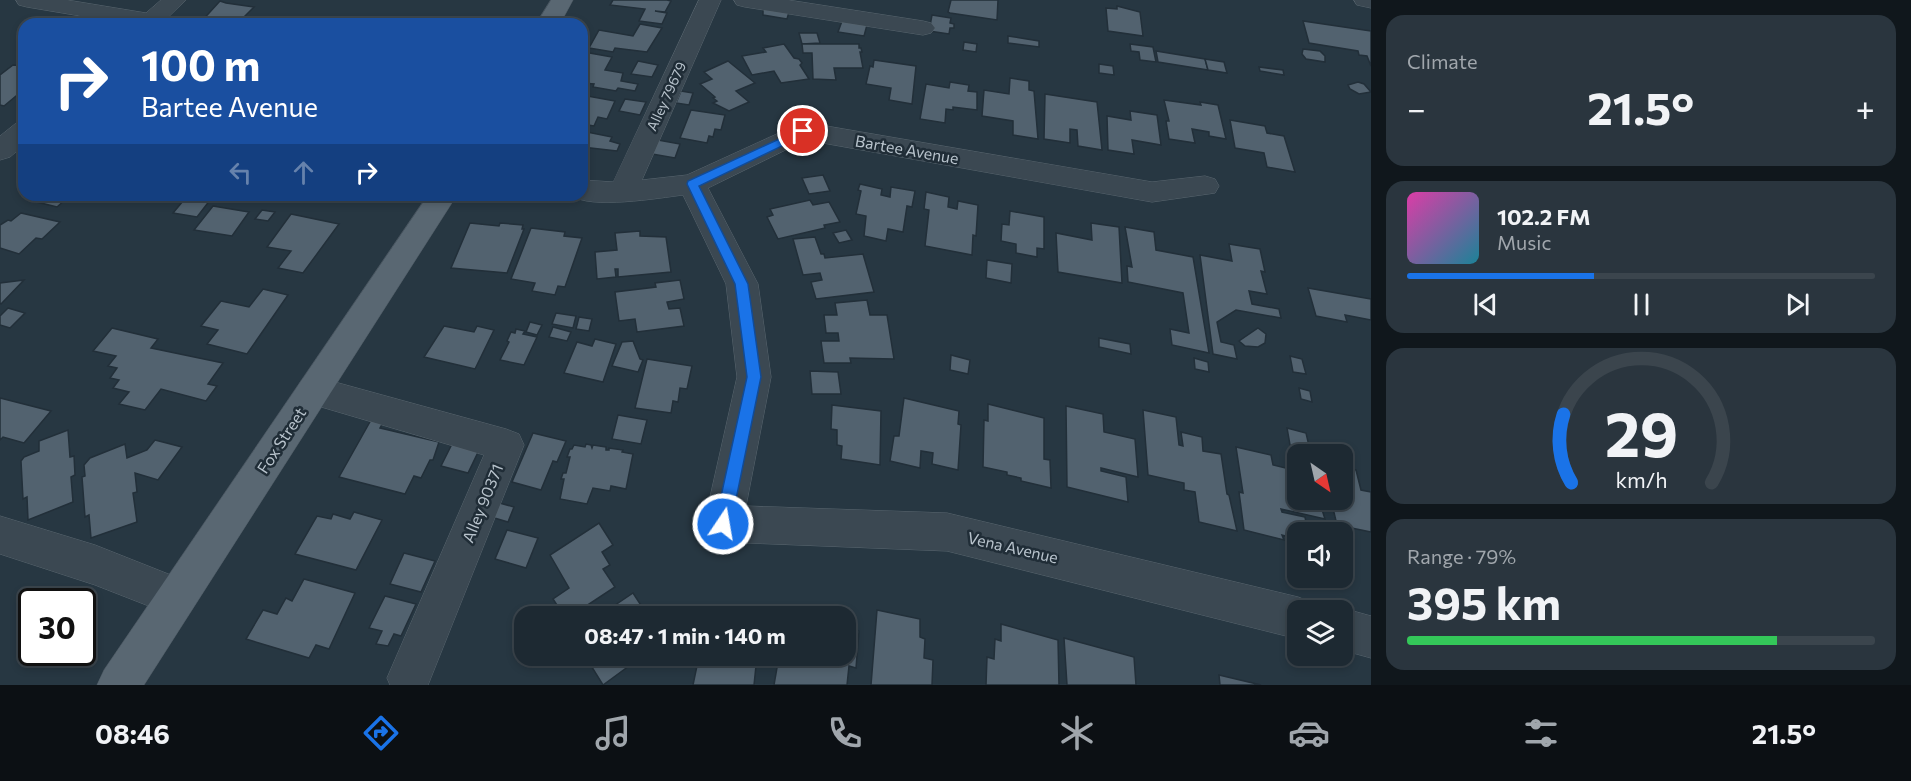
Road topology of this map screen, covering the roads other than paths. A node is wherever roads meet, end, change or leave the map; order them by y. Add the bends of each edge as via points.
1 (27, 0) edge
2 (175, 0) edge
3 (562, 0) edge
4 (710, 0) edge
5 (745, 0) edge
6 (1365, 0) edge
7 (1371, 1) edge
8 (126, 18) edge
9 (153, 18) edge
10 (552, 18) edge
11 (923, 28) dead end
12 (18, 135) edge
13 (0, 151) edge
14 (693, 184) junction
15 (1205, 186) dead end
16 (588, 190) edge
17 (622, 192) junction
18 (439, 201) edge
19 (313, 391) junction
20 (0, 535) edge
21 (177, 597) junction
22 (1287, 615) edge
23 (1353, 632) edge
24 (1371, 637) edge
25 (409, 678) dead end
26 (119, 685) edge

1 - 8 street
2 - 9 street
3 - 10 main road
4 - 17 street, Alley 79679
5 - 11 street
6 - 7 street
12 - 13 street
14 - 15 street, Bartee Avenue via 803,131 1152,192
14 - 17 street, Bartee Avenue
14 - 22 street, Vena Avenue via 742,284 754,377 723,524 947,532
16 - 17 street, Bartee Avenue
18 - 19 main road, Fox Street
19 - 21 main road, Fox Street
19 - 25 street, Alley 90371 via 506,445
20 - 21 street via 95,565
21 - 26 main road, Fox Street
23 - 24 street

